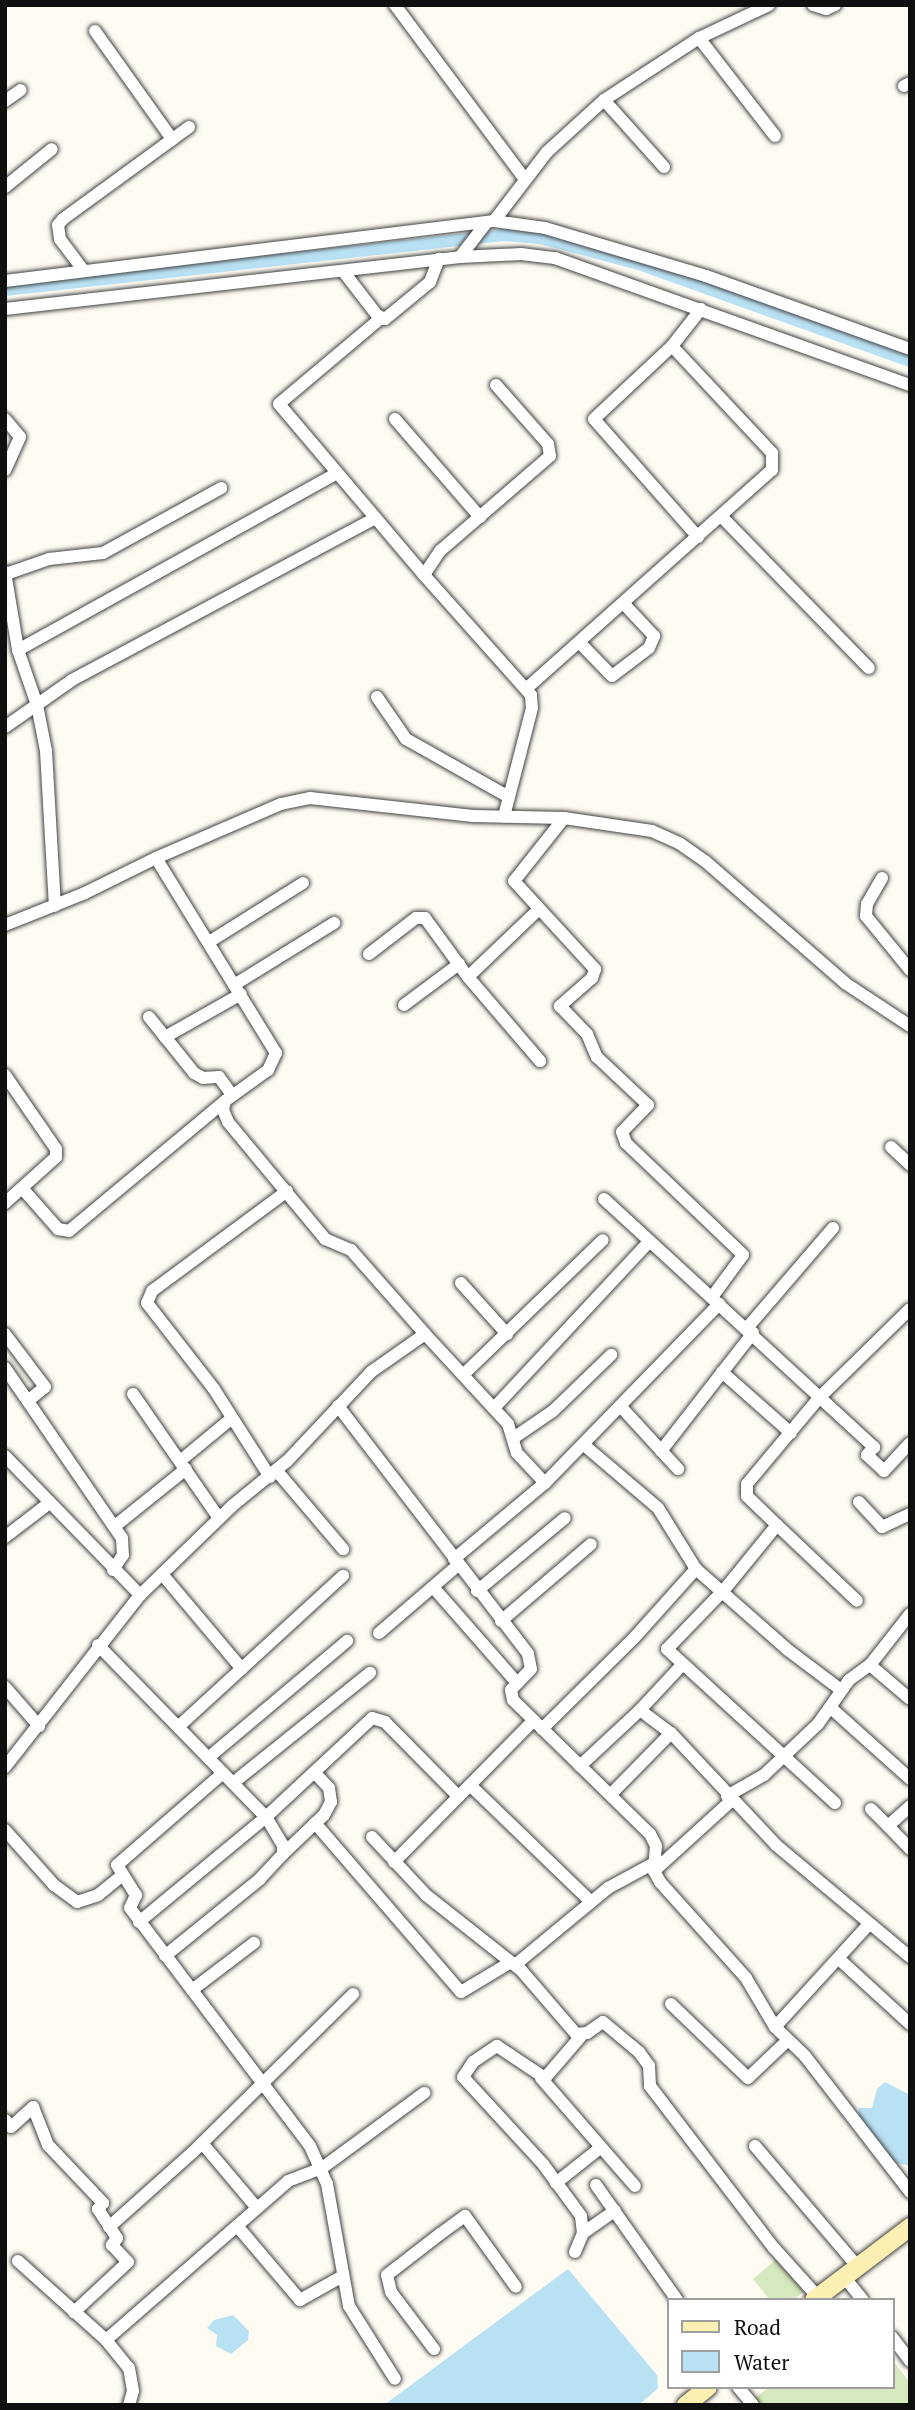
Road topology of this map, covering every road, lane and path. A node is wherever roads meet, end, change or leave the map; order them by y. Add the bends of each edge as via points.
1 (395, 5) edge
2 (769, 5) edge
3 (813, 5) edge
4 (835, 5) edge
5 (95, 31) dead end
6 (699, 38) junction
7 (21, 90) dead end
8 (604, 100) junction
9 (5, 101) edge
10 (188, 127) dead end
11 (775, 136) dead end
12 (172, 139) junction
13 (52, 149) dead end
14 (664, 167) dead end
15 (524, 178) junction
16 (5, 187) edge
17 (488, 224) junction
18 (462, 254) junction
19 (439, 259) junction
20 (84, 271) junction
21 (343, 271) junction
22 (5, 281) edge
23 (5, 309) edge
24 (701, 309) junction
25 (381, 318) junction
26 (672, 346) junction
27 (910, 349) edge
28 (496, 385) dead end
29 (910, 386) edge
30 (5, 419) edge
31 (395, 419) dead end
32 (5, 470) edge
33 (337, 472) junction
34 (221, 488) dead end
35 (722, 516) junction
36 (480, 517) junction
37 (376, 518) junction
38 (698, 537) junction
39 (6, 573) edge
40 (424, 575) junction
41 (623, 603) junction
42 (579, 642) junction
43 (18, 650) junction
44 (870, 668) dead end
45 (527, 688) junction
46 (377, 697) dead end
47 (37, 705) junction
48 (5, 727) edge
49 (509, 797) junction
50 (504, 816) junction
51 (564, 818) junction
52 (156, 858) junction
53 (882, 878) dead end
54 (303, 883) dead end
55 (55, 906) junction
56 (537, 911) junction
57 (334, 923) dead end
58 (5, 925) edge
59 (209, 942) junction
60 (369, 954) dead end
61 (459, 964) junction
62 (910, 970) edge
63 (468, 977) junction
64 (238, 989) junction
65 (404, 1005) dead end
66 (149, 1017) dead end
67 (910, 1026) edge
68 (165, 1037) junction
69 (540, 1061) dead end
70 (5, 1075) edge
71 (229, 1098) junction
72 (891, 1147) dead end
73 (910, 1165) edge
74 (22, 1188) junction
75 (287, 1191) junction
76 (604, 1199) dead end
77 (5, 1203) edge
78 (833, 1228) dead end
79 (603, 1240) dead end
80 (649, 1242) junction
81 (461, 1283) dead end
82 (715, 1300) junction
83 (910, 1309) edge
84 (750, 1331) junction
85 (5, 1334) edge
86 (425, 1334) junction
87 (507, 1334) junction
88 (611, 1355) dead end
89 (5, 1368) edge
90 (722, 1372) junction
91 (463, 1375) junction
92 (133, 1394) dead end
93 (819, 1398) junction
94 (28, 1401) junction
95 (338, 1406) junction
96 (494, 1408) junction
97 (622, 1408) junction
98 (232, 1418) junction
99 (791, 1433) junction
100 (515, 1437) junction
101 (910, 1443) edge
102 (584, 1445) junction
103 (661, 1451) junction
104 (5, 1456) edge
105 (183, 1465) junction
106 (678, 1469) dead end
107 (273, 1474) junction
108 (545, 1483) junction
109 (859, 1502) dead end
110 (48, 1503) junction
111 (910, 1514) edge
112 (219, 1518) junction
113 (565, 1518) dead end
114 (776, 1525) junction
115 (115, 1526) junction
116 (5, 1537) edge
117 (591, 1544) dead end
118 (343, 1549) dead end
119 (456, 1562) junction
120 (696, 1569) junction
121 (113, 1570) junction
122 (162, 1574) junction
123 (343, 1576) dead end
124 (433, 1587) junction
125 (724, 1590) junction
126 (477, 1591) junction
127 (140, 1595) junction
128 (857, 1601) dead end
129 (910, 1614) edge
130 (501, 1621) junction
131 (379, 1633) dead end
132 (347, 1641) dead end
133 (97, 1645) junction
134 (682, 1665) junction
135 (870, 1665) junction
136 (242, 1669) junction
137 (370, 1673) dead end
138 (517, 1683) junction
139 (5, 1687) edge
140 (841, 1690) junction
141 (910, 1699) edge
142 (831, 1708) junction
143 (640, 1710) junction
144 (537, 1725) junction
145 (39, 1726) junction
146 (178, 1727) junction
147 (671, 1733) junction
148 (785, 1756) junction
149 (208, 1758) junction
150 (580, 1766) junction
151 (5, 1767) edge
152 (223, 1773) junction
153 (315, 1773) junction
154 (910, 1779) edge
155 (233, 1783) junction
156 (470, 1784) junction
157 (611, 1794) junction
158 (458, 1796) junction
159 (729, 1798) junction
160 (835, 1803) dead end
161 (910, 1806) edge
162 (871, 1810) dead end
163 (267, 1818) junction
164 (315, 1823) junction
165 (888, 1826) junction
166 (5, 1830) edge
167 (372, 1837) dead end
168 (910, 1849) edge
169 (283, 1854) junction
170 (394, 1861) junction
171 (654, 1867) junction
172 (124, 1875) junction
173 (591, 1902) junction
174 (139, 1922) junction
175 (869, 1924) junction
176 (254, 1943) dead end
177 (164, 1956) junction
178 (910, 1957) edge
179 (839, 1959) junction
180 (513, 1964) junction
181 (192, 1990) junction
182 (354, 1994) dead end
183 (671, 2004) dead end
184 (910, 2024) edge
185 (775, 2027) junction
186 (582, 2035) junction
187 (788, 2040) junction
188 (541, 2078) junction
189 (264, 2082) junction
190 (424, 2093) dead end
191 (5, 2120) edge
192 (202, 2143) junction
193 (755, 2146) dead end
194 (600, 2148) junction
195 (322, 2168) junction
196 (556, 2183) junction
197 (596, 2185) dead end
198 (635, 2186) dead end
199 (910, 2192) edge
200 (257, 2208) junction
201 (615, 2211) junction
202 (109, 2227) junction
203 (238, 2227) junction
204 (910, 2227) edge
205 (583, 2233) junction
206 (575, 2252) dead end
207 (18, 2261) dead end
208 (852, 2272) junction
209 (343, 2276) junction
210 (516, 2287) dead end
211 (676, 2298) edge
212 (816, 2298) edge
213 (862, 2298) edge
214 (74, 2312) junction
215 (106, 2340) junction
216 (894, 2340) edge
217 (434, 2349) dead end
218 (910, 2361) edge
219 (395, 2379) dead end
220 (706, 2389) edge
221 (740, 2389) edge
222 (130, 2405) edge
223 (686, 2405) edge
224 (753, 2405) edge

1 - 15 street
2 - 6 street
3 - 4 street via 826,9
5 - 12 street
6 - 8 street
6 - 11 street
7 - 9 street
8 - 14 street
8 - 15 street
10 - 12 street
12 - 20 street via 58,225 60,239
13 - 16 street
15 - 17 street
17 - 18 street
17 - 20 street
17 - 27 street via 545,228 706,276
18 - 19 street
18 - 24 street via 555,258
19 - 21 street
19 - 25 street via 430,282 401,309
20 - 22 street
21 - 23 street
21 - 25 street
24 - 26 street
24 - 29 street
25 - 33 street via 279,404
26 - 35 street via 775,461 764,478
26 - 38 street via 594,418
28 - 36 street via 548,444 550,456
30 - 32 street via 20,437
31 - 36 street
33 - 37 street
33 - 43 street
34 - 39 street via 103,554 49,559
35 - 38 street
35 - 44 street
36 - 40 street via 440,551
37 - 40 street
37 - 47 street via 113,657
38 - 41 street
39 - 43 street
40 - 45 street
41 - 42 street
41 - 42 street via 654,636 631,664 612,676
42 - 45 street
43 - 47 street
45 - 49 street via 532,708
46 - 49 street via 406,739
47 - 48 street
47 - 55 street via 46,751
49 - 50 street
50 - 51 street
50 - 52 street via 310,798 281,804
51 - 56 street via 514,881
51 - 67 street via 642,829 679,842 845,983
52 - 55 street
52 - 59 street
53 - 62 street via 867,904 866,916
54 - 59 street
55 - 58 street
56 - 63 street
56 - 82 street via 596,973 564,1000 563,1012 587,1034 597,1057 648,1105 622,1132 625,1143 743,1255
57 - 64 street
59 - 64 street
60 - 61 street via 422,917
61 - 63 street
61 - 65 street
63 - 69 street
64 - 68 street
64 - 71 street via 271,1040 276,1062
66 - 68 street
68 - 71 street via 194,1073 203,1078 219,1077
70 - 74 street via 56,1149 53,1164
71 - 74 street via 69,1231 58,1230
71 - 75 street via 223,1110 228,1122
72 - 73 street
74 - 77 street
75 - 86 street via 325,1238 351,1250
75 - 98 street via 148,1296 150,1310
76 - 80 street
78 - 84 street
79 - 87 street
80 - 82 street
80 - 96 street
81 - 87 street
82 - 84 street
82 - 97 street
83 - 93 street
84 - 90 street
84 - 93 street
85 - 94 street via 45,1387
86 - 91 street
86 - 95 street via 371,1372
87 - 91 street
88 - 100 street via 553,1411
89 - 94 street
90 - 99 street
90 - 103 street
91 - 96 street
92 - 105 street
93 - 99 street
93 - 101 street via 874,1447 867,1455 884,1471
94 - 115 street
95 - 107 street
95 - 119 street
96 - 100 street
97 - 102 street
97 - 103 street
98 - 105 street
98 - 107 street
99 - 114 street via 745,1490
100 - 108 street via 517,1453
102 - 108 street
102 - 120 street via 658,1508
103 - 106 street
104 - 110 street
105 - 112 street
105 - 115 street
107 - 112 street
107 - 118 street
108 - 119 street
109 - 111 street via 882,1527
110 - 116 street
110 - 121 street
112 - 122 street
113 - 126 street
114 - 125 street
114 - 128 street
115 - 121 street via 124,1547
117 - 130 street
119 - 124 street
119 - 126 street
120 - 125 street
120 - 144 street via 634,1638
121 - 127 street
122 - 127 street
122 - 136 street
123 - 136 street
124 - 131 street
124 - 138 street
125 - 134 street via 667,1649
125 - 140 street via 788,1650
126 - 130 street
127 - 133 street
129 - 135 street
130 - 138 street via 533,1662
132 - 149 street
133 - 145 street
133 - 146 street
134 - 143 street
134 - 148 street
135 - 140 street
135 - 141 street
136 - 146 street
137 - 155 street
138 - 144 street via 510,1695
139 - 145 street
140 - 142 street
142 - 148 street
142 - 154 street
143 - 147 street
143 - 150 street
144 - 150 street
144 - 156 street
145 - 151 street
146 - 149 street
147 - 157 street
147 - 159 street
148 - 159 street
148 - 160 street
149 - 152 street
150 - 157 street
152 - 155 street
152 - 172 street via 118,1862
153 - 158 street via 365,1723 379,1717
153 - 163 street
153 - 164 street via 331,1796 329,1808
155 - 163 street
156 - 158 street
156 - 173 street
157 - 171 street via 655,1840
158 - 170 street
159 - 171 street
159 - 175 street
161 - 165 street
162 - 165 street
163 - 169 street via 283,1845
163 - 174 street
164 - 169 street
164 - 180 street via 461,1992
165 - 168 street
166 - 172 street via 54,1885 77,1902 99,1895
167 - 170 street
169 - 177 street via 260,1879
170 - 180 street via 426,1895
171 - 173 street via 617,1881
171 - 185 street via 746,1978
172 - 174 street via 136,1895 129,1906
173 - 180 street
174 - 177 street
175 - 178 street
175 - 179 street
176 - 181 street
177 - 181 street
179 - 184 street
179 - 185 street
180 - 186 street via 568,2028
181 - 189 street
182 - 189 street
183 - 187 street via 748,2078
185 - 187 street
186 - 188 street
186 - 212 street via 603,2022 646,2059 650,2086
187 - 199 street
188 - 194 street
188 - 196 street via 516,2055 497,2046 473,2062 463,2077
189 - 192 street
189 - 195 street
190 - 195 street
191 - 202 street via 11,2127 33,2107 48,2145 103,2203 98,2210
192 - 200 street
192 - 202 street
193 - 208 street
194 - 196 street
194 - 198 street
195 - 200 street via 288,2181
195 - 209 street
196 - 205 street via 581,2216
197 - 201 street
200 - 203 street
201 - 205 street
201 - 211 street
202 - 214 street via 117,2238 112,2245 128,2262
203 - 209 street via 300,2300
203 - 215 street
204 - 208 main road
205 - 206 street
207 - 214 street
208 - 212 main road
208 - 213 street
209 - 219 street via 354,2318
210 - 217 street via 465,2216 430,2242 387,2275 388,2284
214 - 215 street
215 - 222 street via 133,2378
216 - 218 street
220 - 223 main road
221 - 224 street

